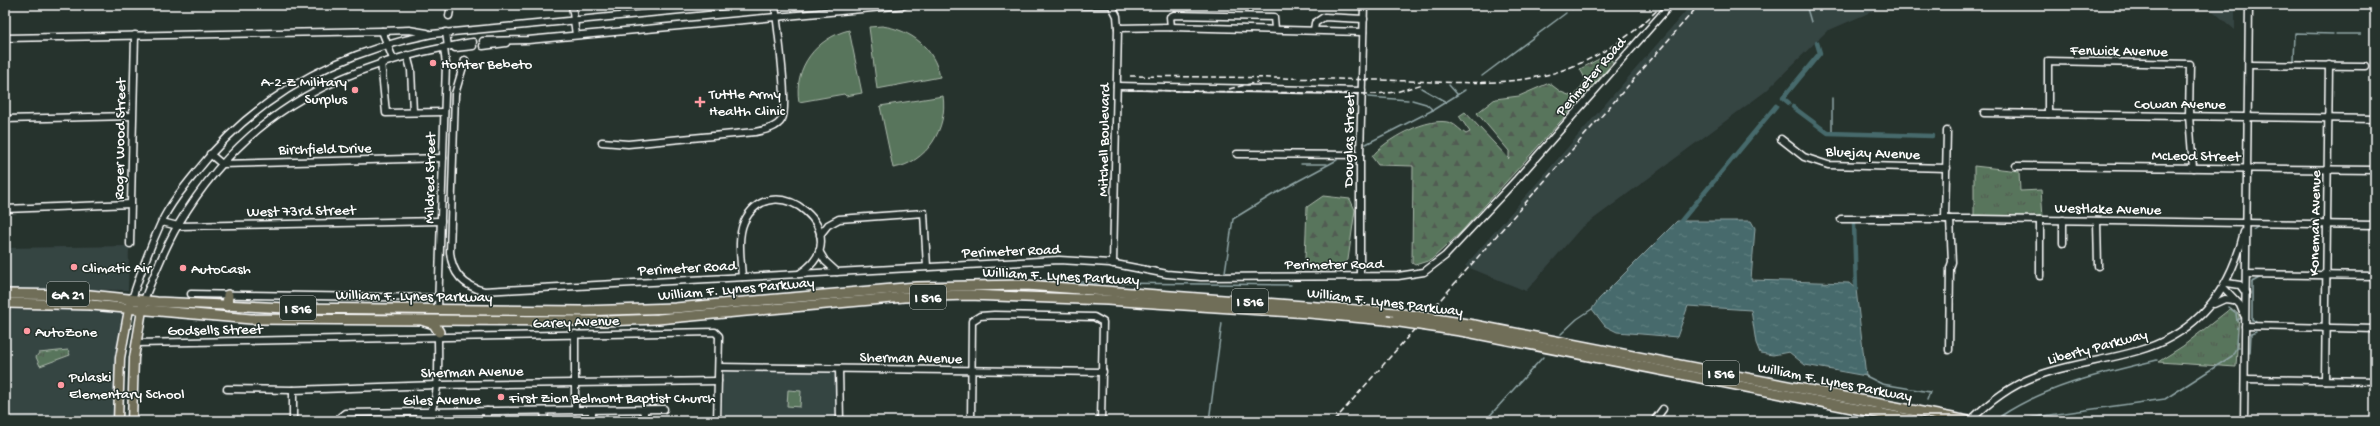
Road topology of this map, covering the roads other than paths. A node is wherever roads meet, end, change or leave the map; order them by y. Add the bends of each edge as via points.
1 (451, 5) edge
2 (572, 5) edge
3 (733, 5) edge
4 (775, 5) edge
5 (905, 5) edge
6 (1083, 5) edge
7 (1111, 5) edge
8 (1122, 5) edge
9 (1357, 5) edge
10 (1364, 5) edge
11 (1670, 5) edge
12 (2249, 5) edge
13 (449, 16) dead end
14 (1117, 16) junction
15 (776, 17) junction
16 (1364, 19) junction
17 (574, 20) junction
18 (1171, 27) junction
19 (1118, 28) junction
20 (1275, 29) junction
21 (1314, 30) junction
22 (382, 31) junction
23 (446, 32) junction
24 (1364, 32) junction
25 (432, 34) junction
26 (135, 35) junction
27 (576, 35) junction
28 (5, 38) edge
29 (483, 43) dead end
30 (388, 44) junction
31 (473, 44) dead end
32 (446, 47) junction
33 (407, 55) junction
34 (393, 59) junction
35 (464, 60) dead end
36 (381, 62) junction
37 (2249, 65) junction
38 (2329, 65) junction
39 (2365, 66) dead end
40 (1117, 86) junction
41 (1362, 91) junction
42 (413, 112) junction
43 (444, 112) junction
44 (1984, 113) dead end
45 (2048, 114) junction
46 (132, 116) junction
47 (2189, 116) junction
48 (2249, 117) junction
49 (5, 119) edge
50 (2329, 119) junction
51 (2375, 119) edge
52 (1947, 131) dead end
53 (1781, 138) dead end
54 (602, 142) dead end
55 (210, 154) junction
56 (1237, 154) dead end
57 (1360, 155) junction
58 (443, 158) junction
59 (222, 164) junction
60 (2016, 166) dead end
61 (1947, 168) junction
62 (2193, 168) junction
63 (2247, 169) junction
64 (2328, 170) junction
65 (2375, 170) edge
66 (130, 204) junction
67 (5, 209) edge
68 (1841, 219) dead end
69 (1948, 219) junction
70 (2040, 220) junction
71 (2063, 220) junction
72 (2098, 220) junction
73 (441, 221) junction
74 (162, 222) junction
75 (2246, 222) junction
76 (2327, 223) junction
77 (2375, 225) edge
78 (178, 226) junction
79 (820, 235) junction
80 (2063, 243) dead end
81 (130, 244) dead end
82 (819, 251) junction
83 (1113, 264) junction
84 (2098, 266) dead end
85 (927, 267) junction
86 (837, 273) junction
87 (799, 274) junction
88 (2247, 274) junction
89 (1360, 276) junction
90 (2040, 276) dead end
91 (2326, 276) junction
92 (2375, 276) edge
93 (742, 277) junction
94 (2225, 285) junction
95 (5, 294) edge
96 (191, 294) dead end
97 (228, 295) junction
98 (2246, 295) junction
99 (438, 298) junction
100 (144, 300) junction
101 (2235, 301) junction
102 (5, 303) edge
103 (130, 304) junction
104 (227, 306) junction
105 (2211, 306) junction
106 (438, 309) junction
107 (142, 310) junction
108 (2246, 318) junction
109 (419, 319) junction
110 (451, 319) junction
111 (2245, 326) junction
112 (2325, 328) junction
113 (2375, 329) edge
114 (575, 334) junction
115 (438, 335) junction
116 (136, 343) junction
117 (1949, 350) dead end
118 (719, 367) junction
119 (839, 368) junction
120 (972, 371) junction
121 (1103, 372) junction
122 (2245, 379) junction
123 (2325, 380) junction
124 (718, 381) junction
125 (2375, 381) edge
126 (574, 382) junction
127 (437, 385) junction
128 (227, 389) dead end
129 (293, 390) junction
130 (664, 409) dead end
131 (1663, 409) dead end
132 (575, 410) junction
133 (642, 410) junction
134 (487, 411) junction
135 (544, 411) junction
136 (432, 412) junction
137 (592, 412) junction
138 (387, 413) junction
139 (340, 419) edge
140 (118, 421) edge
141 (132, 421) edge
142 (293, 421) edge
143 (387, 421) edge
144 (426, 421) edge
145 (432, 421) edge
146 (487, 421) edge
147 (544, 421) edge
148 (592, 421) edge
149 (644, 421) edge
150 (717, 421) edge
151 (840, 421) edge
152 (971, 421) edge
153 (1101, 421) edge
154 (1654, 421) edge
155 (1918, 421) edge
156 (1969, 421) edge
157 (2244, 421) edge

1 - 13 street
2 - 17 street
3 - 17 street
4 - 15 street
5 - 15 street
6 - 7 street
7 - 8 street
7 - 14 street, Mitchell Boulevard
8 - 14 street, Mitchell Boulevard
9 - 10 street
10 - 16 street, Douglas Street
11 - 89 street, Perimeter Road via 1517,179 1436,265 1418,274
12 - 37 street
14 - 19 street, Mitchell Boulevard
15 - 27 street
15 - 54 street via 784,95 784,117 780,123 770,129 747,132 628,144
16 - 21 street via 1324,18 1315,23
16 - 24 street, Douglas Street
17 - 23 street
17 - 27 street
18 - 19 street
18 - 20 street
18 - 20 street via 1170,17 1174,15 1274,17
19 - 40 street, Mitchell Boulevard
20 - 21 street
21 - 24 street
22 - 25 street via 409,30
22 - 26 street
22 - 30 street
23 - 25 street
23 - 32 street, Mildred Street
24 - 41 street, Douglas Street
25 - 30 street
26 - 28 street
26 - 46 street, Roger Wood Street
27 - 29 street
30 - 34 street
30 - 55 street via 332,65 298,82 251,114
31 - 32 street
32 - 33 street
32 - 43 street, Mildred Street
33 - 34 street
33 - 42 street via 411,70
34 - 36 street
35 - 93 street, Perimeter Road via 455,94 450,252 456,272 464,282 475,289 493,292
36 - 42 street via 386,113
36 - 59 street via 327,84 279,112 254,131
37 - 38 street
37 - 48 street
38 - 39 street
38 - 50 street, Koneman Avenue
40 - 41 street
40 - 83 street, Mitchell Boulevard
41 - 57 street, Douglas Street
42 - 43 street
43 - 58 street, Mildred Street
44 - 45 street, Cowan Avenue
45 - 47 street, Cowan Avenue
45 - 47 street, Fenwick Avenue via 2048,61 2190,64
46 - 49 street
46 - 66 street, Roger Wood Street
47 - 48 street, Cowan Avenue
47 - 62 street
48 - 50 street, Cowan Avenue
48 - 63 street
50 - 51 street, Cowan Avenue
50 - 64 street, Koneman Avenue
52 - 61 street
53 - 61 street, Bluejay Avenue via 1804,157 1828,165
55 - 59 street
55 - 74 street via 184,187
56 - 57 street
57 - 89 street, Douglas Street
58 - 59 street, Birchfield Drive
58 - 73 street, Mildred Street
59 - 78 street
60 - 62 street, McLeod Street
61 - 69 street
62 - 63 street, McLeod Street
63 - 64 street, McLeod Street
63 - 75 street
64 - 65 street, McLeod Street
64 - 76 street, Koneman Avenue
66 - 67 street
66 - 81 street, Roger Wood Street
68 - 69 street, Westlake Avenue
69 - 70 street, Westlake Avenue
69 - 117 street via 1952,262
70 - 71 street, Westlake Avenue
70 - 90 street
71 - 72 street, Westlake Avenue
71 - 80 street
72 - 75 street, Westlake Avenue via 2224,224
72 - 84 street
73 - 78 street, West 73rd Street
73 - 99 street, Mildred Street
74 - 78 street, West 73rd Street
74 - 103 street
75 - 76 street, Westlake Avenue
75 - 88 street
75 - 94 street, Liberty Parkway via 2240,250
76 - 77 street, Westlake Avenue
76 - 91 street, Koneman Avenue
78 - 100 street
79 - 82 street
79 - 85 street via 828,225 839,219 924,213
79 - 93 street via 808,211 794,202 782,200 761,205 744,223 741,244
82 - 86 street
82 - 87 street via 808,267
83 - 85 street, Perimeter Road via 1059,260
83 - 89 street, Perimeter Road via 1190,276
85 - 86 street, Perimeter Road
86 - 87 street, Perimeter Road
87 - 93 street, Perimeter Road
88 - 91 street
88 - 98 street
91 - 92 street
91 - 112 street, Koneman Avenue
94 - 98 street via 2240,285
94 - 101 street
94 - 105 street, Liberty Parkway
95 - 103 highway, GA 21 via 60,293
96 - 97 street
97 - 99 street
97 - 104 highway
98 - 108 street
99 - 106 street, Mildred Street
100 - 103 highway, GA 21
100 - 104 highway, William F. Lynes Parkway / I 516
100 - 107 main road
101 - 105 street via 2225,299
101 - 108 street
102 - 103 highway, GA 21
103 - 107 highway, GA 21
103 - 140 main road via 120,358
104 - 106 highway, William F. Lynes Parkway / I 516
105 - 156 street, Liberty Parkway via 2194,321 2160,343 2033,377 2006,391
106 - 156 highway, William F. Lynes Parkway / I 516, bridge via 630,310 916,287 1026,285 1396,313 1599,348
107 - 109 highway, William F. Lynes Parkway / I 516 via 251,319
107 - 116 main road
108 - 111 street
109 - 110 highway, William F. Lynes Parkway / I 516
109 - 115 highway via 433,324
110 - 115 highway via 442,324
110 - 155 highway, William F. Lynes Parkway / I 516, bridge via 658,319 904,297 1005,295 1286,311 1386,320 1467,332
111 - 112 street
111 - 122 street
112 - 113 street
112 - 123 street, Koneman Avenue
114 - 115 street, Garey Avenue
114 - 118 street, Garey Avenue via 715,332 719,336
114 - 126 street
115 - 116 street, Godsells Street
115 - 127 street
116 - 141 main road
118 - 119 street, Sherman Avenue
118 - 124 street
119 - 120 street, Sherman Avenue
119 - 151 street
120 - 121 street, Sherman Avenue
120 - 121 street via 972,321 980,316 994,315 1094,317 1103,322
120 - 152 street
121 - 153 street
122 - 123 street
122 - 157 street
123 - 125 street
124 - 126 street, Sherman Avenue
124 - 150 street
126 - 127 street, Sherman Avenue
126 - 132 street
127 - 129 street, Sherman Avenue
127 - 136 street
128 - 129 street, Sherman Avenue
129 - 142 street
130 - 133 street, Giles Avenue
131 - 154 street
132 - 135 street, Giles Avenue
132 - 137 street, Giles Avenue
133 - 137 street, Giles Avenue
133 - 149 street
134 - 135 street, Giles Avenue
134 - 136 street, Giles Avenue
134 - 146 street
135 - 147 street
136 - 138 street, Giles Avenue
136 - 144 street
136 - 145 street
137 - 148 street
138 - 139 street, Giles Avenue via 345,413
138 - 143 street

